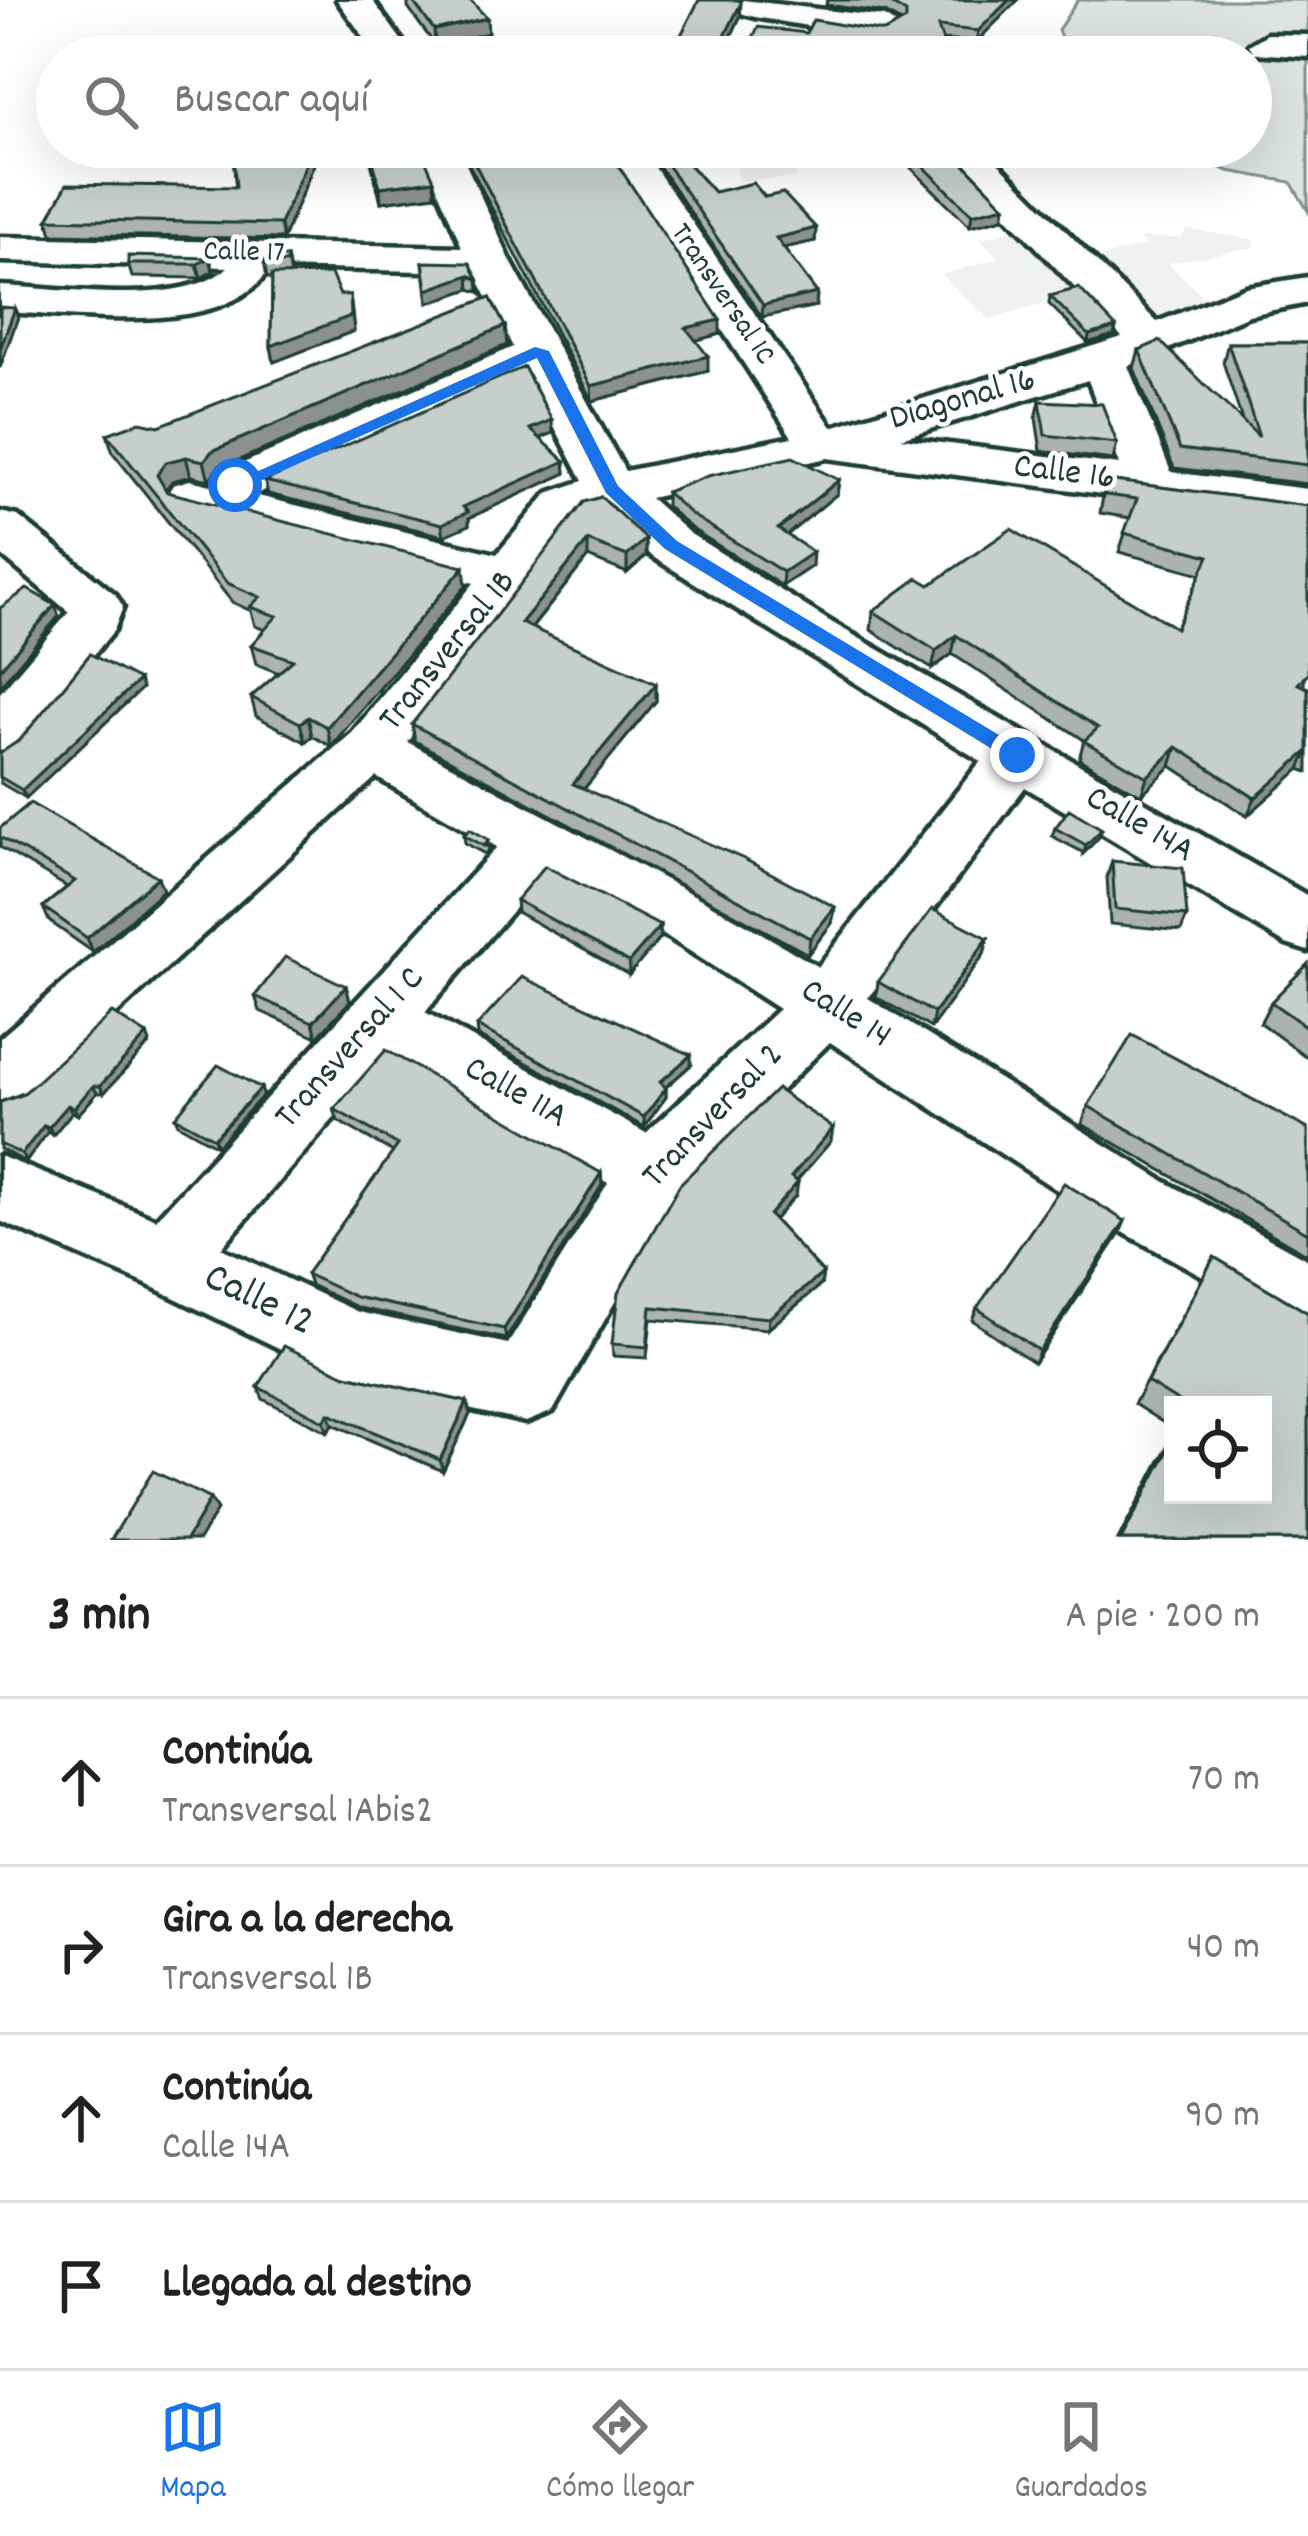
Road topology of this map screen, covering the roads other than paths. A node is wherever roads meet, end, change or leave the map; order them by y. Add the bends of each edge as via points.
1 (354, 0) edge
2 (914, 2) edge
3 (754, 7) dead end
4 (381, 36) edge
5 (860, 36) edge
6 (890, 36) edge
7 (1272, 45) edge
8 (1308, 46) edge
9 (448, 168) edge
10 (636, 168) edge
11 (981, 168) edge
12 (0, 249) edge
13 (254, 254) junction
14 (489, 260) junction
15 (1308, 290) edge
16 (0, 298) edge
17 (1151, 341) junction
18 (541, 351) junction
19 (1103, 360) junction
20 (820, 442) junction
21 (1152, 486) junction
22 (611, 489) junction
23 (1308, 505) edge
24 (2, 533) edge
25 (511, 574) junction
26 (0, 730) edge
27 (372, 748) junction
28 (1017, 755) junction
29 (537, 842) junction
30 (1308, 926) edge
31 (828, 1003) junction
32 (377, 1017) junction
33 (0, 1078) edge
34 (652, 1172) junction
35 (0, 1189) edge
36 (167, 1258) junction
37 (1308, 1299) edge
38 (526, 1385) joint

1 - 4 street
2 - 6 street
3 - 5 street
7 - 8 street
9 - 14 street
10 - 20 street, Transversal 1C
11 - 17 street
12 - 13 street, Calle 17
13 - 14 street, Calle 17
13 - 16 street via 240,281 221,291 150,304
14 - 18 street
15 - 17 street, Diagonal 16 via 1277,292
17 - 19 street, Diagonal 16
18 - 22 street
18 - 25 street via 366,408 213,490
19 - 20 street, Diagonal 16
19 - 21 street
20 - 21 street, Calle 16
20 - 22 street, Diagonal 16 via 712,474
21 - 23 street, Calle 16
22 - 25 street, Transversal 1B via 565,504
22 - 28 street, Calle 14A via 671,545
24 - 26 street via 97,607
25 - 27 street, Transversal 1B
27 - 29 street, Calle 14
27 - 33 street, Transversal 1B
28 - 30 street, Calle 14A
28 - 31 street, Transversal 2
29 - 31 street, Calle 14 via 693,921
29 - 32 street, Transversal 1 C
31 - 34 street, Transversal 2
31 - 37 street, Calle 14 via 1139,1204
32 - 34 street, Calle 11A
32 - 36 street, Transversal 1 C
34 - 38 street, Transversal 2
35 - 36 street, Calle 12
36 - 38 street, Calle 12 via 351,1347

